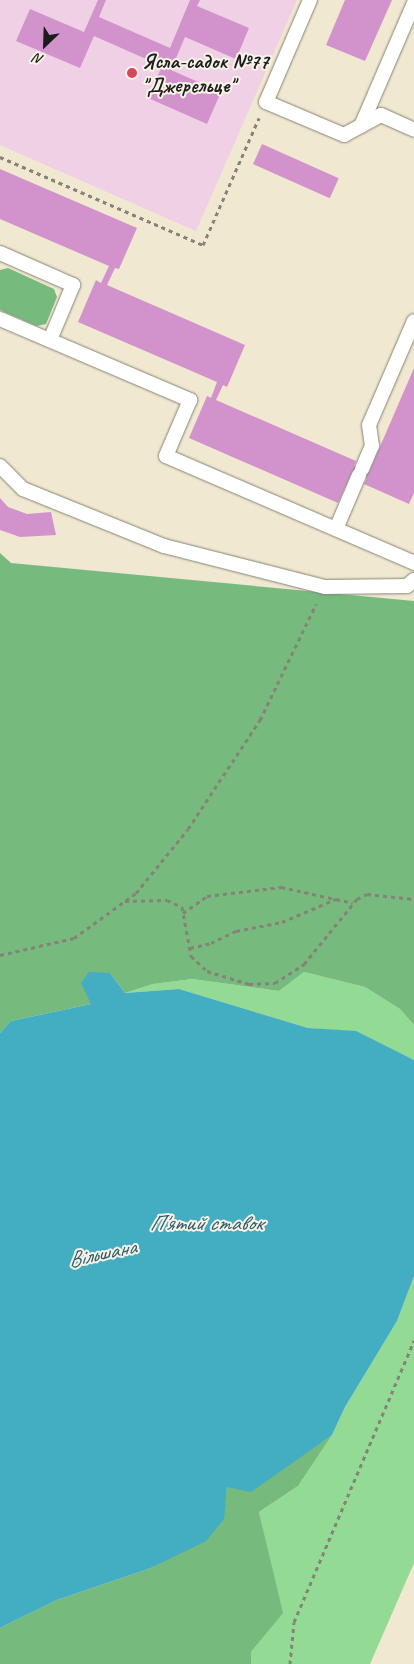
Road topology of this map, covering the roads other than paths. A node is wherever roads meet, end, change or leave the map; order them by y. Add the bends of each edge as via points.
1 (310, 0) edge
2 (414, 3) edge
3 (360, 126) junction
4 (414, 130) edge
5 (0, 253) edge
6 (0, 318) edge
7 (414, 321) edge
8 (50, 340) junction
9 (0, 466) edge
10 (336, 529) junction
11 (414, 563) edge
12 (414, 580) edge

1 - 3 lane via 266,102 344,135
2 - 3 lane
3 - 4 lane via 381,115
5 - 8 lane via 73,285
6 - 8 lane
7 - 10 lane via 369,425 372,446
8 - 10 lane via 190,400 166,456
9 - 12 lane via 23,489 164,546 325,587 407,586
10 - 11 lane

